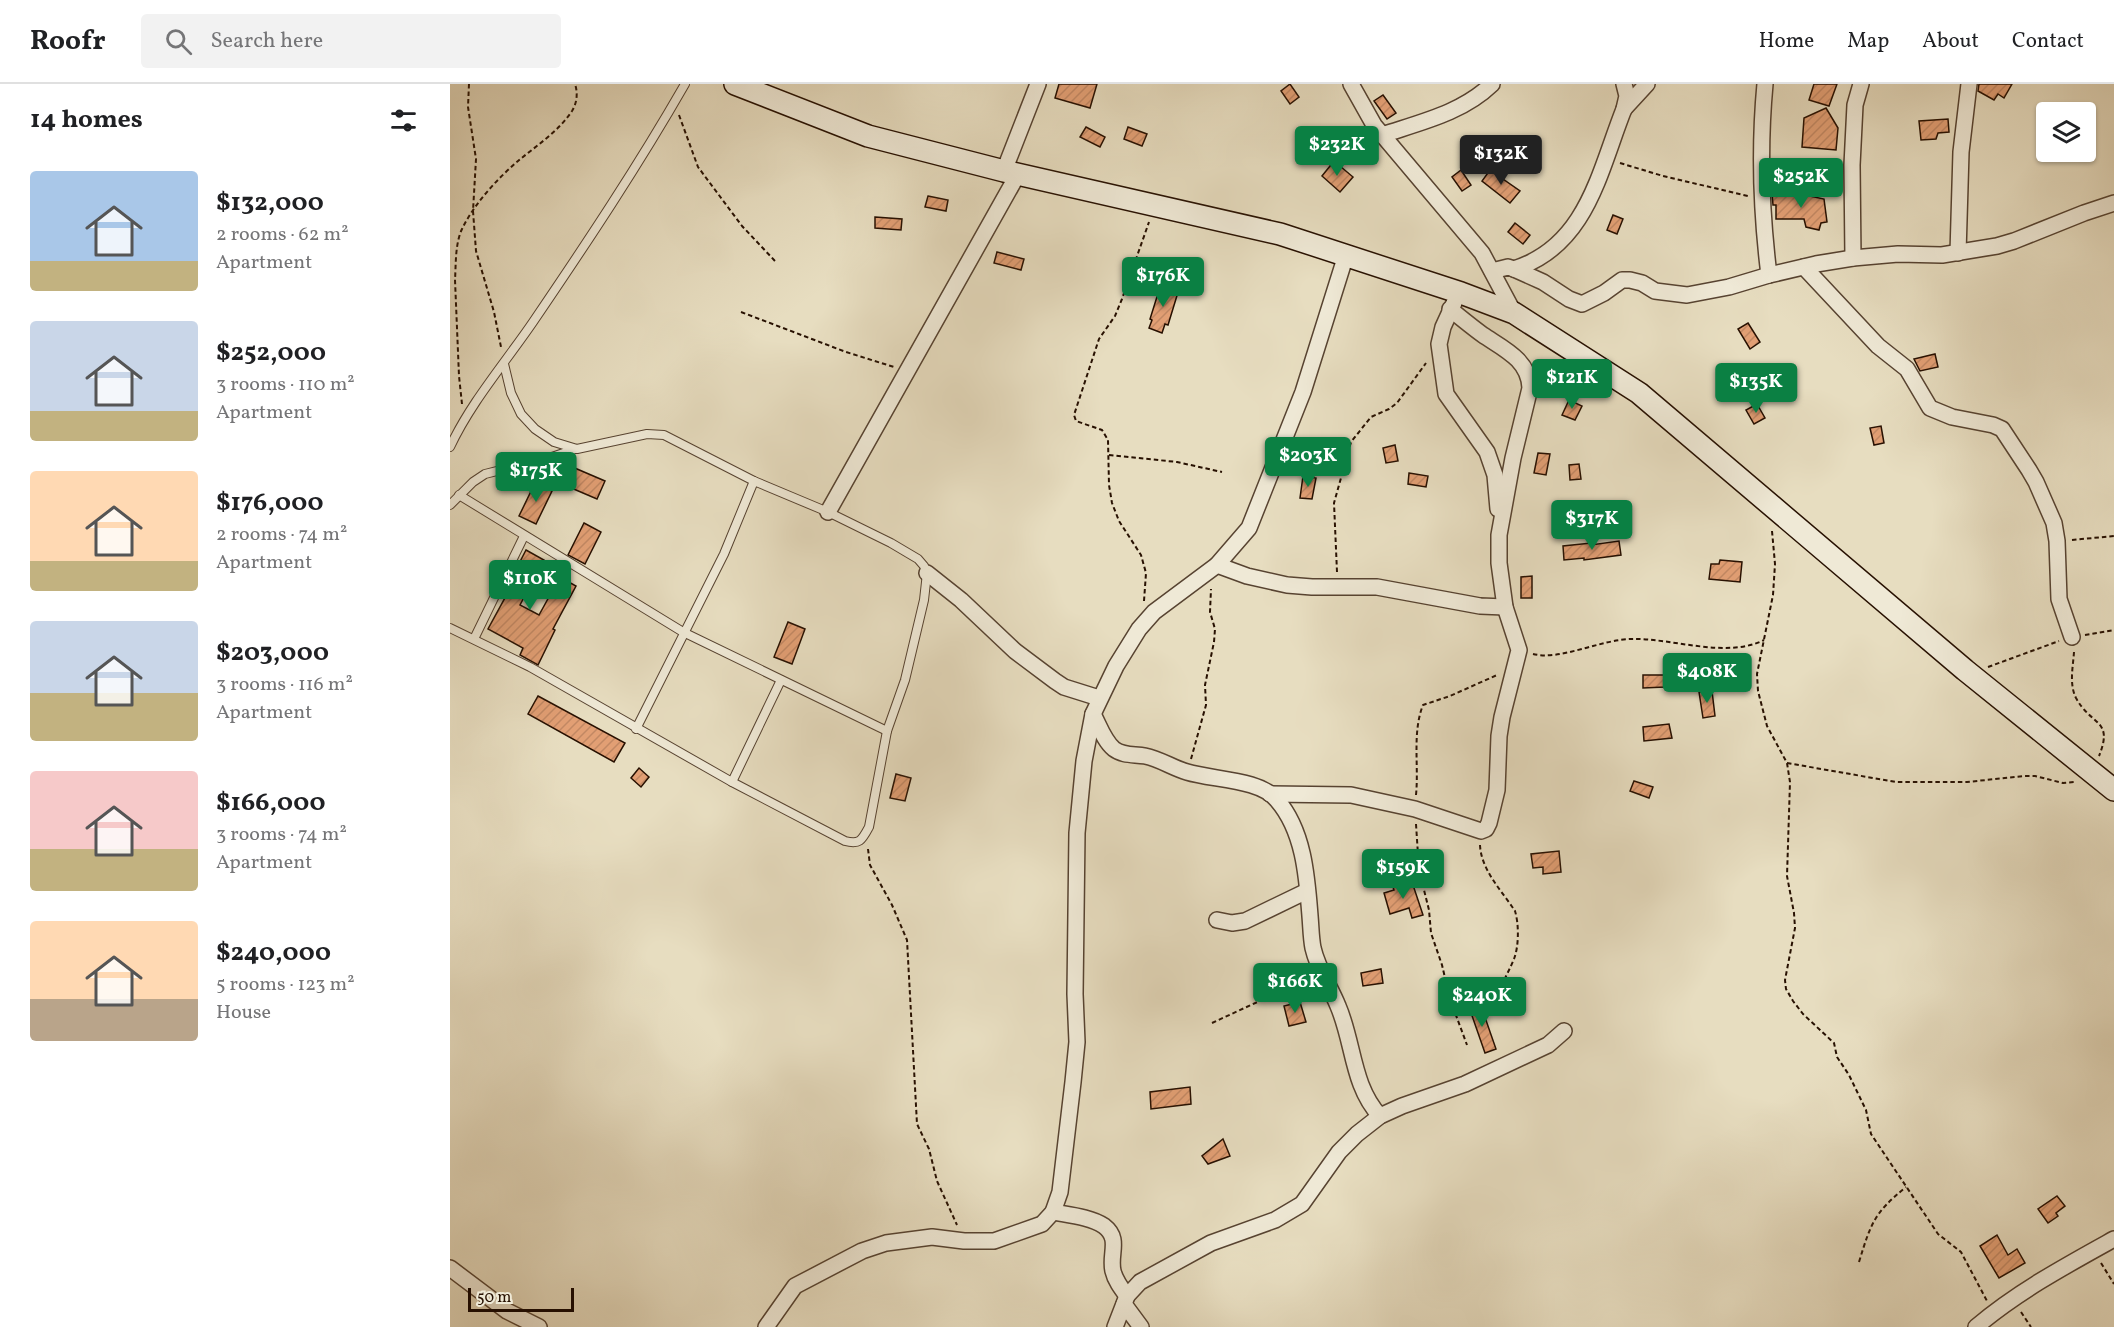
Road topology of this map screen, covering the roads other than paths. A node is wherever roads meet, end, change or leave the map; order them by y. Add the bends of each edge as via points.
1 (685, 84) edge
2 (735, 84) edge
3 (1038, 84) edge
4 (1351, 84) edge
5 (1492, 84) edge
6 (1624, 84) edge
7 (1647, 84) edge
8 (1765, 84) edge
9 (1861, 84) edge
10 (1969, 84) edge
11 (1624, 109) junction
12 (1382, 135) junction
13 (1011, 172) junction
14 (2114, 203) edge
15 (1958, 253) junction
16 (1346, 255) junction
17 (1853, 258) junction
18 (1804, 267) junction
19 (1514, 269) junction
20 (1492, 271) junction
21 (1769, 275) junction
22 (1455, 301) junction
23 (1514, 313) junction
24 (504, 364) junction
25 (450, 447) edge
26 (577, 449) junction
27 (754, 481) junction
28 (459, 495) junction
29 (450, 505) edge
30 (828, 512) junction
31 (1499, 535) junction
32 (524, 536) junction
33 (1215, 567) junction
34 (927, 573) junction
35 (1504, 607) junction
36 (450, 628) edge
37 (683, 632) junction
38 (2072, 637) road end
39 (474, 639) junction
40 (782, 680) junction
41 (1099, 698) junction
42 (1093, 714) junction
43 (636, 729) junction
44 (886, 731) junction
45 (732, 782) junction
46 (2114, 790) edge
47 (1270, 794) junction
48 (1307, 891) junction
49 (1217, 920) dead end
50 (1564, 1031) dead end
51 (1380, 1116) junction
52 (1053, 1212) junction
53 (2114, 1239) edge
54 (450, 1268) edge
55 (1125, 1300) junction
56 (539, 1327) edge
57 (766, 1327) edge
58 (1115, 1327) edge
59 (1141, 1327) edge
60 (1976, 1327) edge

1 - 24 lane via 607,213
2 - 13 main road via 868,136
3 - 13 street
4 - 12 street
5 - 12 street via 1451,112
6 - 11 street
7 - 11 street
8 - 21 street via 1760,169
9 - 17 street via 1855,105 1852,165
10 - 15 street via 1961,152
11 - 19 street via 1596,185 1580,216 1564,238
12 - 20 street via 1482,253
13 - 16 main road via 1280,234
13 - 30 street via 908,371
14 - 15 street via 2014,241
15 - 17 street
16 - 22 main road
16 - 33 street via 1304,392 1249,528
17 - 18 street
18 - 21 street
18 - 38 street via 1878,346 1907,369 1930,408 2002,429 2037,482 2050,512 2057,541 2059,599
19 - 20 street
19 - 21 street via 1582,304 1622,280 1630,279 1655,291 1687,295
20 - 23 street
22 - 23 main road
22 - 31 street via 1439,344 1446,394 1487,452 1495,475
22 - 31 street via 1526,368 1530,378
23 - 46 main road via 1639,393 1965,670
24 - 25 lane via 461,423
24 - 26 lane via 520,414 545,437
26 - 27 lane via 647,434 664,435
26 - 28 lane via 485,474
27 - 30 lane
27 - 37 lane via 724,554
28 - 29 lane
28 - 32 lane
30 - 34 lane via 918,559
31 - 35 street
32 - 37 lane
32 - 39 lane
33 - 35 street via 1287,585 1377,587
33 - 41 street via 1154,612
34 - 41 street via 1055,681
34 - 44 lane via 905,680
35 - 47 street via 1517,657 1499,736 1497,790 1486,829 1481,831 1415,809 1351,795
36 - 39 lane
37 - 40 lane
37 - 43 lane
39 - 43 lane
40 - 44 lane
40 - 45 lane
41 - 42 street
42 - 47 street via 1114,749 1125,754 1261,787
42 - 52 street via 1077,833 1074,1082 1060,1192
43 - 45 lane
44 - 45 lane via 870,820 861,840 854,843
47 - 48 street via 1300,841
48 - 49 street via 1245,921
48 - 51 street via 1313,947 1322,977 1345,1024 1365,1096
50 - 51 street via 1548,1046 1465,1084
51 - 55 street via 1339,1152 1302,1204 1275,1220 1211,1243 1140,1282
52 - 55 street via 1090,1220 1110,1232 1114,1240 1113,1272
52 - 57 street via 1042,1224 994,1241 932,1237 886,1243 862,1251 795,1286
53 - 60 street
54 - 56 street via 507,1311
55 - 58 street
55 - 59 street

